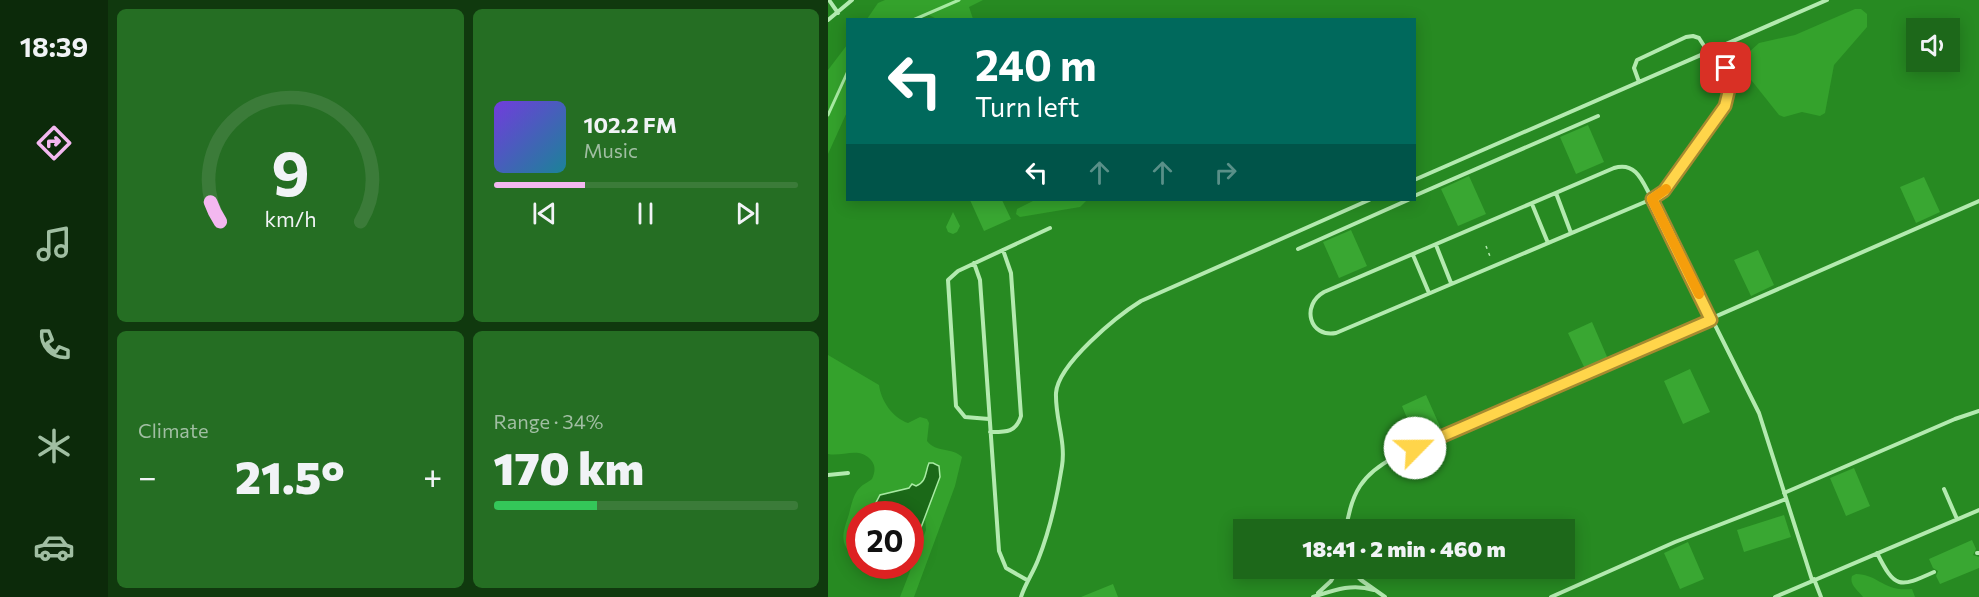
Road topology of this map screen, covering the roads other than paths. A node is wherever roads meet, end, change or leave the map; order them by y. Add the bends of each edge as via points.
1 (829, 0) edge
2 (852, 0) edge
3 (1827, 0) edge
4 (838, 13) junction
5 (828, 20) edge
6 (1720, 47) junction
7 (1708, 52) junction
8 (1640, 82) junction
9 (1598, 116) dead end
10 (1416, 179) edge
11 (1556, 193) junction
12 (1416, 195) edge
13 (1652, 199) junction
14 (1367, 201) edge
15 (1406, 201) edge
16 (1979, 201) edge
17 (1532, 204) junction
18 (1050, 228) dead end
19 (1571, 233) junction
20 (1548, 243) junction
21 (1436, 245) junction
22 (1298, 249) dead end
23 (1003, 250) junction
24 (1413, 255) junction
25 (974, 263) junction
26 (1451, 283) junction
27 (1429, 293) junction
28 (1711, 320) junction
29 (1979, 411) edge
30 (989, 419) junction
31 (990, 432) junction
32 (849, 473) dead end
33 (828, 476) edge
34 (1944, 489) dead end
35 (1784, 493) junction
36 (1786, 499) junction
37 (1979, 510) edge
38 (1348, 519) edge
39 (1957, 519) junction
40 (1877, 553) junction
41 (1934, 572) dead end
42 (1332, 579) edge
43 (1360, 579) edge
44 (1027, 580) junction
45 (1813, 580) junction
46 (1374, 590) junction
47 (1021, 597) edge
48 (1313, 597) edge
49 (1385, 597) edge
50 (1551, 597) edge
51 (1775, 597) edge
52 (1821, 597) edge

1 - 4 lane
2 - 4 lane
3 - 6 lane
4 - 5 lane
6 - 7 lane
6 - 13 lane via 1729,81 1726,104 1664,191
7 - 8 lane
7 - 8 lane via 1702,40 1690,36 1637,60 1634,68
8 - 10 lane
9 - 12 lane
11 - 13 lane via 1625,166 1638,173
11 - 17 lane
11 - 19 lane
13 - 19 lane
13 - 28 lane
14 - 44 lane via 1141,301 1112,322 1076,357 1057,386 1064,443 1062,465 1048,529
15 - 22 lane
16 - 28 lane
17 - 20 lane
17 - 21 lane
18 - 23 lane
19 - 20 lane
20 - 26 lane
21 - 24 lane
21 - 26 lane
23 - 25 lane
23 - 31 lane via 1011,273 1021,416 1011,431
24 - 27 lane
24 - 27 lane via 1321,294 1310,308 1312,321 1322,331 1333,334
25 - 30 lane via 980,280
25 - 30 lane via 955,272 948,282 955,403 965,417
26 - 27 lane
28 - 35 lane via 1759,413
28 - 38 lane via 1382,464 1356,492
29 - 35 lane
30 - 31 lane
31 - 44 lane via 999,555 1006,567
32 - 33 lane
34 - 39 lane
35 - 36 lane
36 - 45 lane
36 - 50 lane via 1675,542
37 - 39 lane
39 - 40 lane
40 - 41 lane via 1888,575 1899,583
40 - 45 lane
42 - 48 lane
43 - 46 lane
44 - 47 lane
45 - 51 lane
45 - 52 lane
46 - 48 lane via 1350,586
46 - 49 lane

